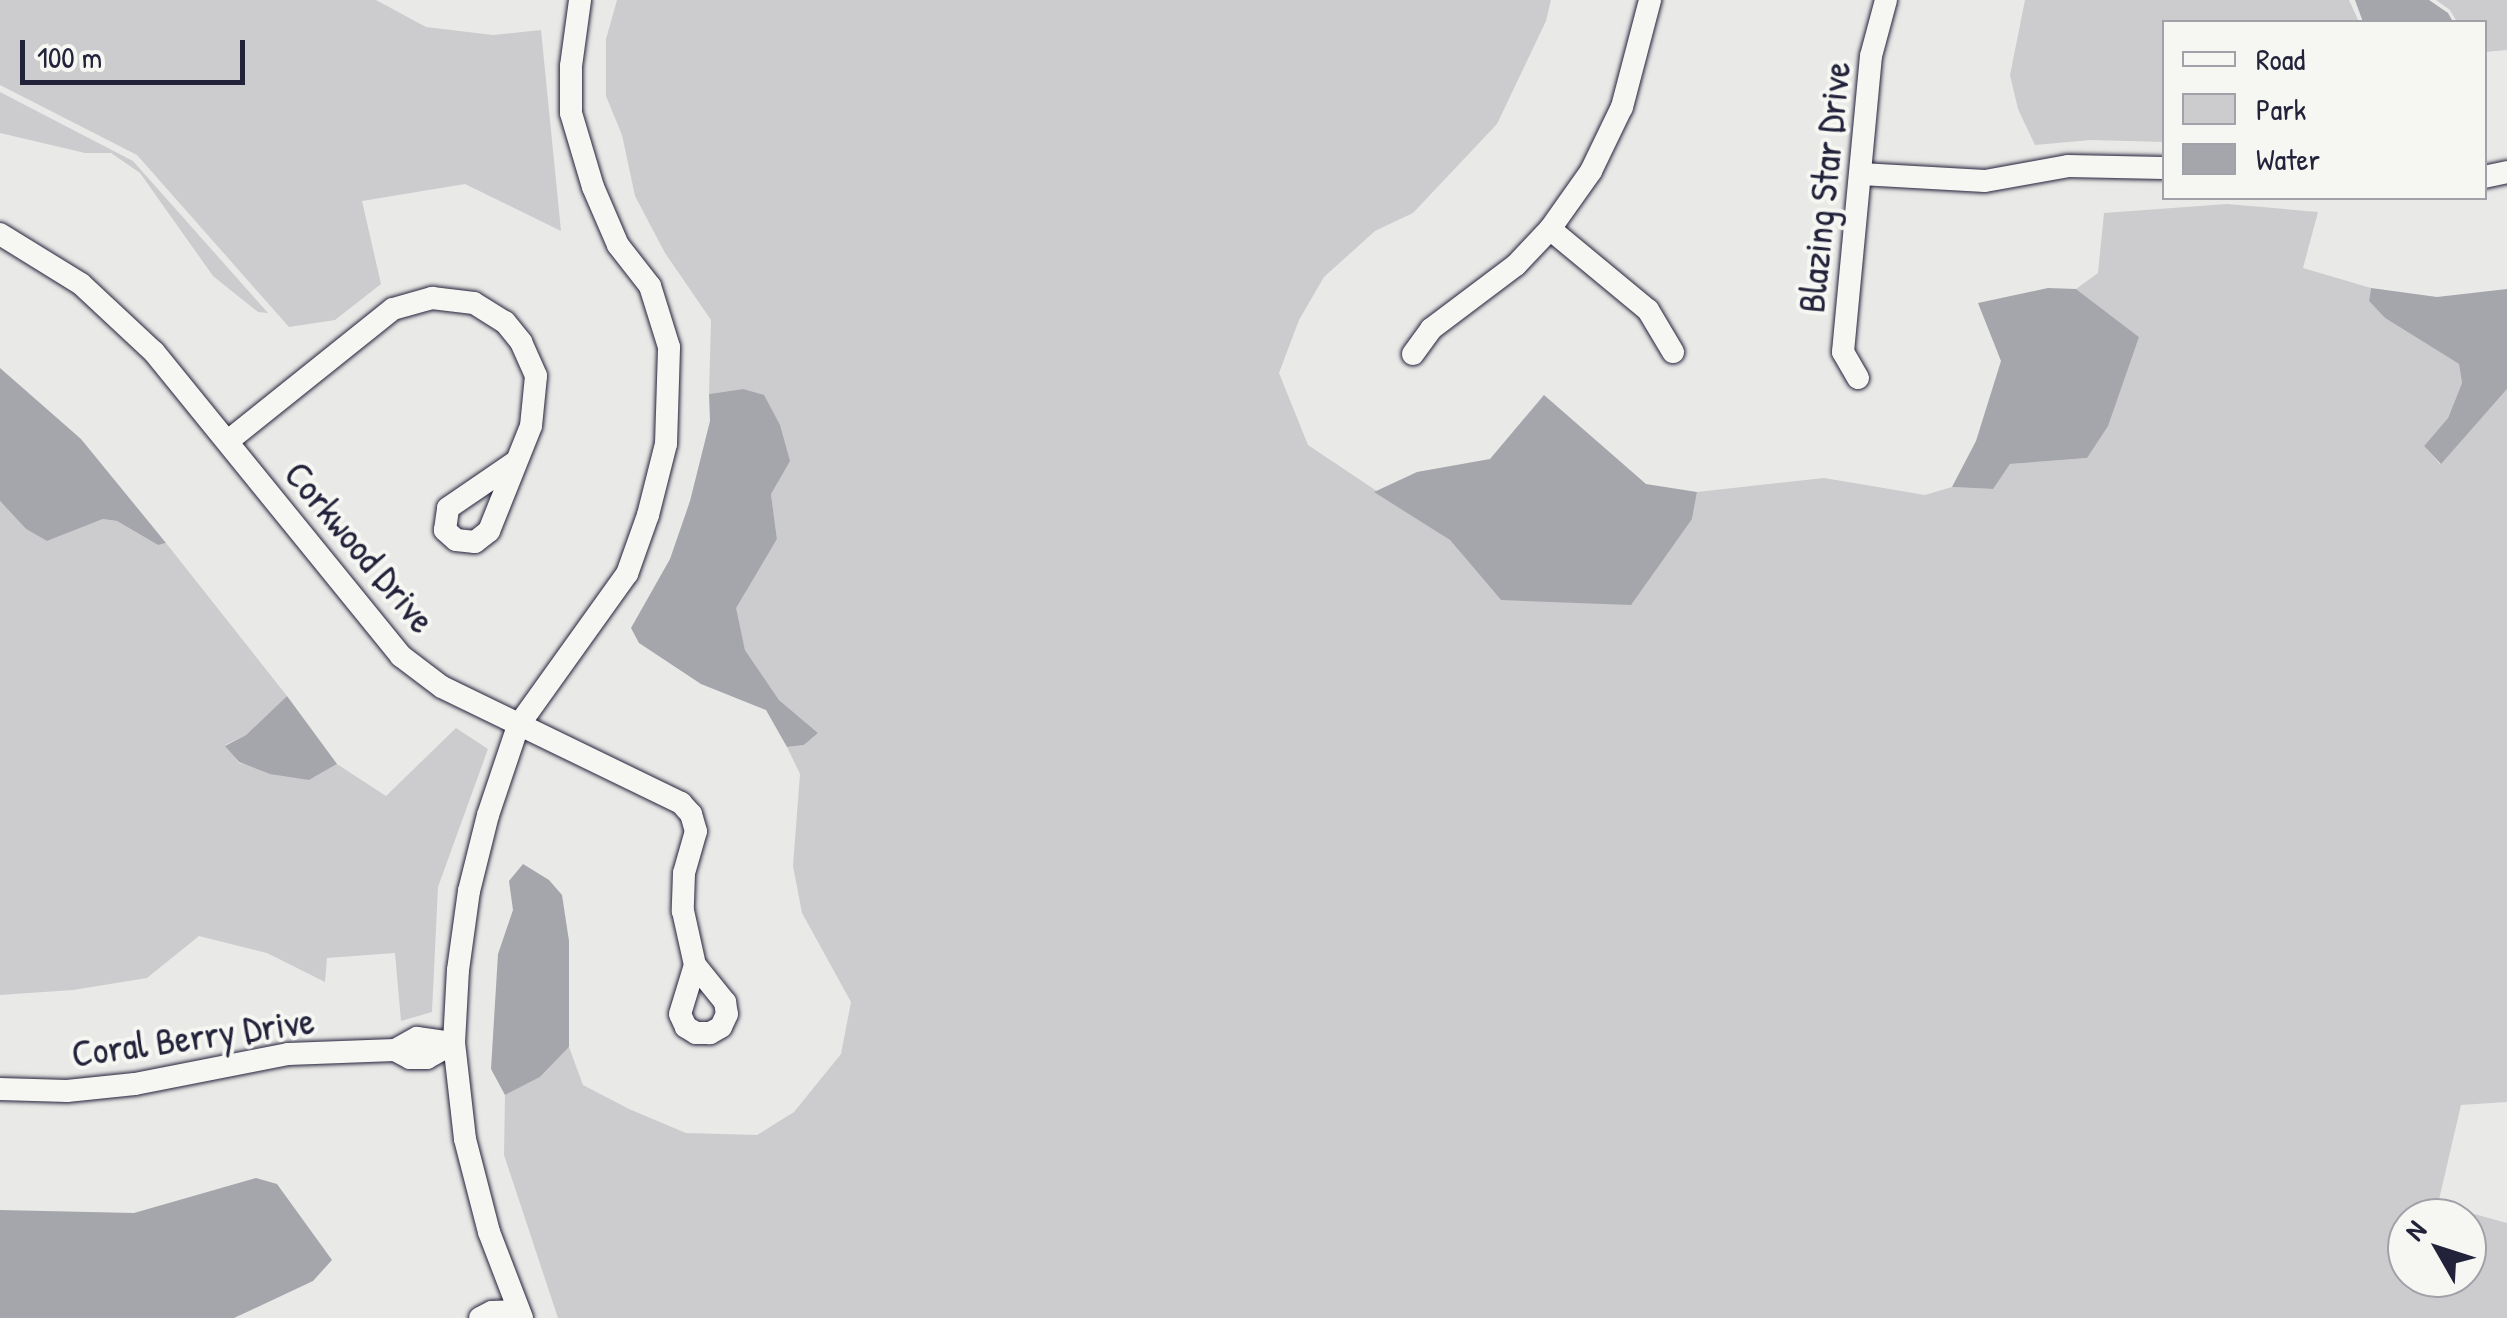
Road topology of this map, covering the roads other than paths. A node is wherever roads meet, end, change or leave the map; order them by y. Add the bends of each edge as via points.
1 (580, 0) edge
2 (1650, 0) edge
3 (1886, 0) edge
4 (2162, 168) edge
5 (1860, 174) junction
6 (1550, 228) junction
7 (0, 234) edge
8 (1672, 352) dead end
9 (1414, 354) dead end
10 (1858, 378) dead end
11 (228, 441) junction
12 (514, 462) dead end
13 (518, 726) junction
14 (695, 965) dead end
15 (454, 1043) junction
16 (0, 1089) edge
17 (517, 1316) edge
18 (480, 1318) edge

1 - 13 street via 571,113 593,188 618,245 650,286 669,347 666,444 627,574
2 - 6 street via 1634,72 1609,138
3 - 5 street, Blazing Star Drive via 1871,56
4 - 5 street via 2068,166 1985,181
5 - 10 street, Blazing Star Drive via 1843,352
6 - 8 street via 1648,310
6 - 9 street via 1516,265 1431,329
7 - 11 street, Corkwood Drive via 82,284 154,352
11 - 12 street via 394,308 432,298 474,303 506,322 521,342 536,376 532,426
11 - 13 street, Corkwood Drive via 401,656 442,687
13 - 14 street, Corkwood Drive via 681,803 691,814 696,831 684,872 683,911
13 - 15 street via 470,891
15 - 16 street, Coral Berry Drive via 428,1058 396,1050 288,1054 67,1091
15 - 17 street via 465,1140
17 - 18 street via 492,1312

